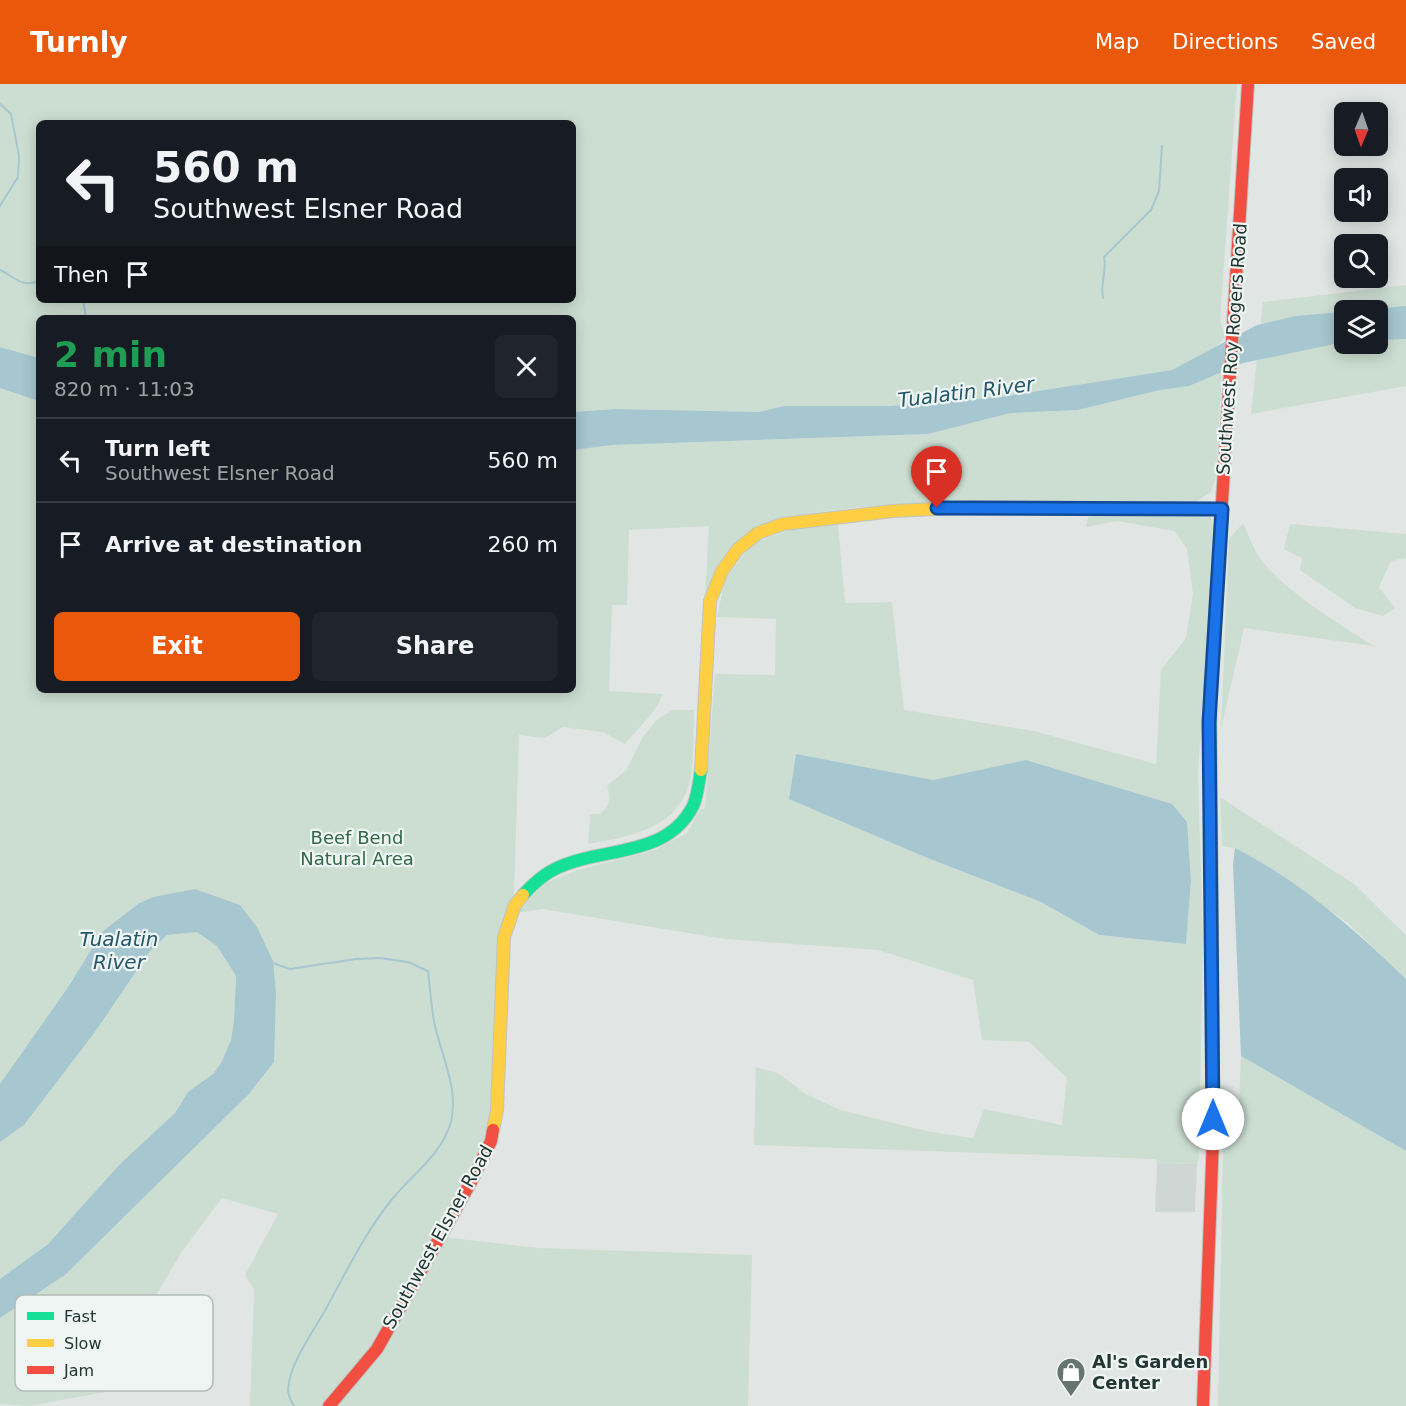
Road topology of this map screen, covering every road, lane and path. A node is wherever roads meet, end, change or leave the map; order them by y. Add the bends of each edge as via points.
1 (1248, 84) edge
2 (1222, 509) junction
3 (329, 1406) edge
4 (1203, 1406) edge

1 - 2 street, Southwest Roy Rogers Road
2 - 3 street, Southwest Elsner Road via 979,507 885,511 783,524 758,533 738,549 722,571 710,601 702,766 694,804 683,821 664,837 639,848 560,867 534,883 515,905 504,938 497,1110 489,1147 377,1349
2 - 4 street, Southwest Roy Rogers Road via 1209,722 1213,1136

